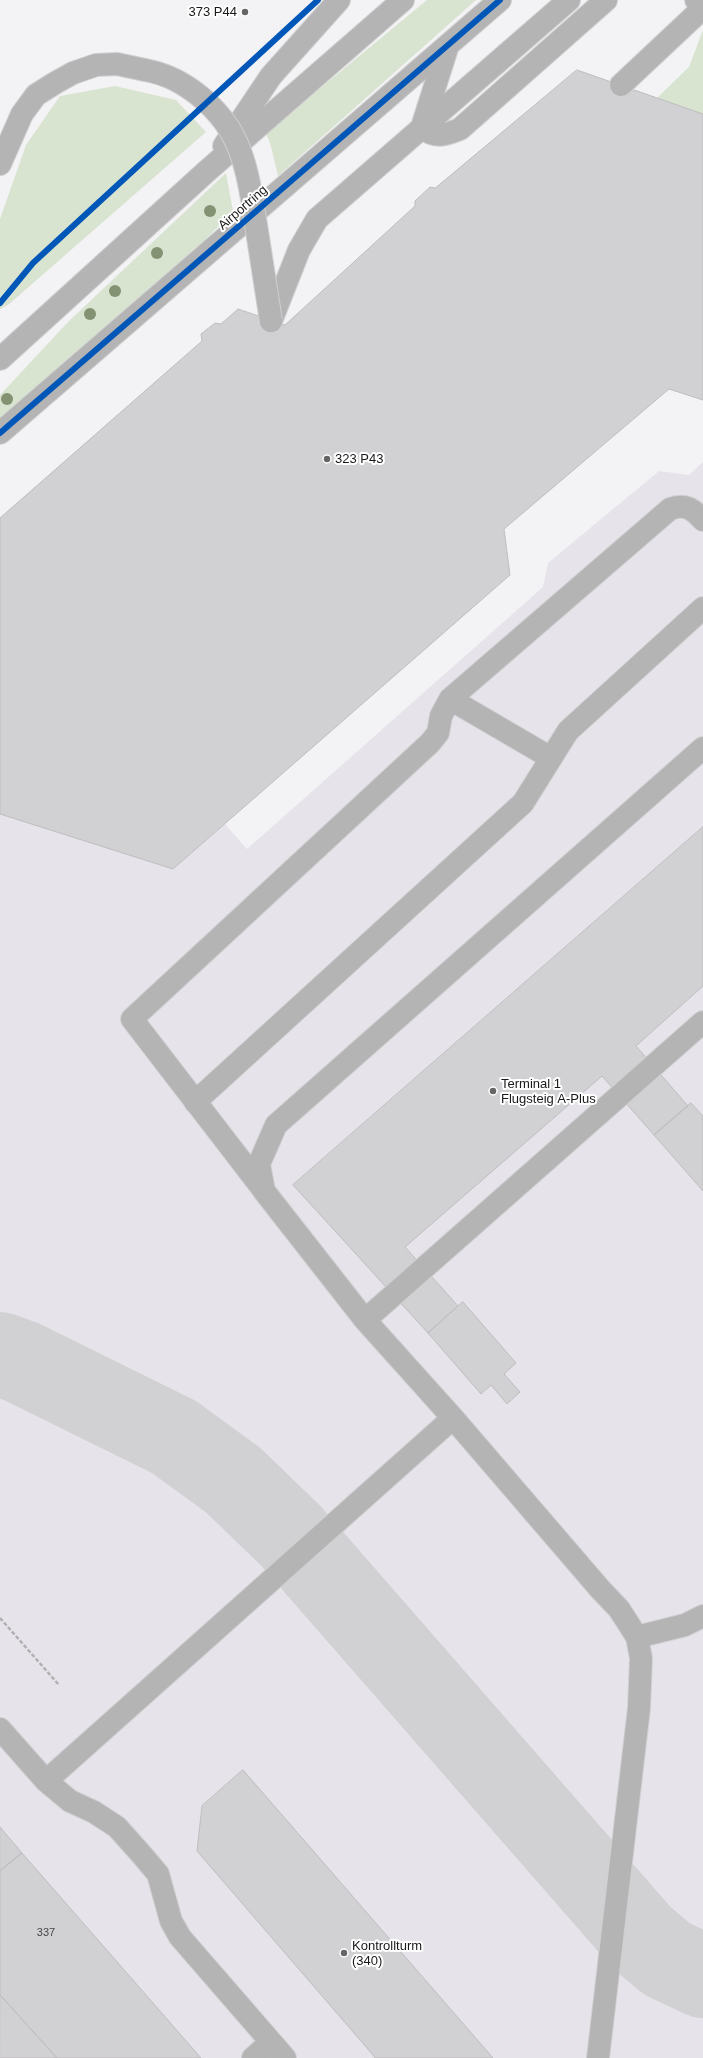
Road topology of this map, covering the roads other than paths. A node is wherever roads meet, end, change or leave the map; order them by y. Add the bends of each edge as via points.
1 (339, 0) edge
2 (403, 0) edge
3 (500, 0) edge
4 (569, 0) edge
5 (606, 0) edge
6 (696, 0) edge
7 (703, 8) edge
8 (448, 45) junction
9 (621, 85) dead end
10 (422, 127) junction
11 (0, 164) edge
12 (207, 171) junction
13 (0, 359) edge
14 (0, 433) edge
15 (703, 520) edge
16 (703, 608) edge
17 (450, 699) junction
18 (703, 748) edge
19 (551, 758) junction
20 (703, 1022) edge
21 (195, 1102) junction
22 (264, 1191) junction
23 (364, 1320) junction
24 (453, 1418) junction
25 (703, 1616) edge
26 (637, 1637) junction
27 (0, 1729) edge
28 (46, 1781) junction
29 (271, 2042) junction
30 (253, 2058) edge
31 (286, 2058) edge
32 (598, 2058) edge

1 - 12 street via 271,76
2 - 12 street
3 - 8 street, Airportring
4 - 10 street
5 - 10 street via 460,129 436,136
6 - 7 street
7 - 9 street
8 - 10 street
8 - 14 street, Airportring
10 - 11 street, bridge via 317,219 299,250 271,321 248,179 240,150 213,108 191,89 169,77 117,64 96,65 73,73 36,95 22,114
12 - 13 street
15 - 17 street via 692,508 678,506 670,509
16 - 19 street via 568,731
17 - 19 street
17 - 21 street via 441,716 438,733 430,743 132,1019
18 - 22 street via 276,1125 259,1164
19 - 21 street via 523,803
20 - 23 street
21 - 22 street
22 - 23 street
23 - 24 street
24 - 26 street via 619,1609
24 - 28 street
25 - 26 street via 685,1625
26 - 32 street via 641,1658 639,1708
27 - 28 street
28 - 29 street via 70,1802 94,1812 117,1827 142,1855 158,1874 171,1921 180,1937
29 - 30 street
29 - 31 street

